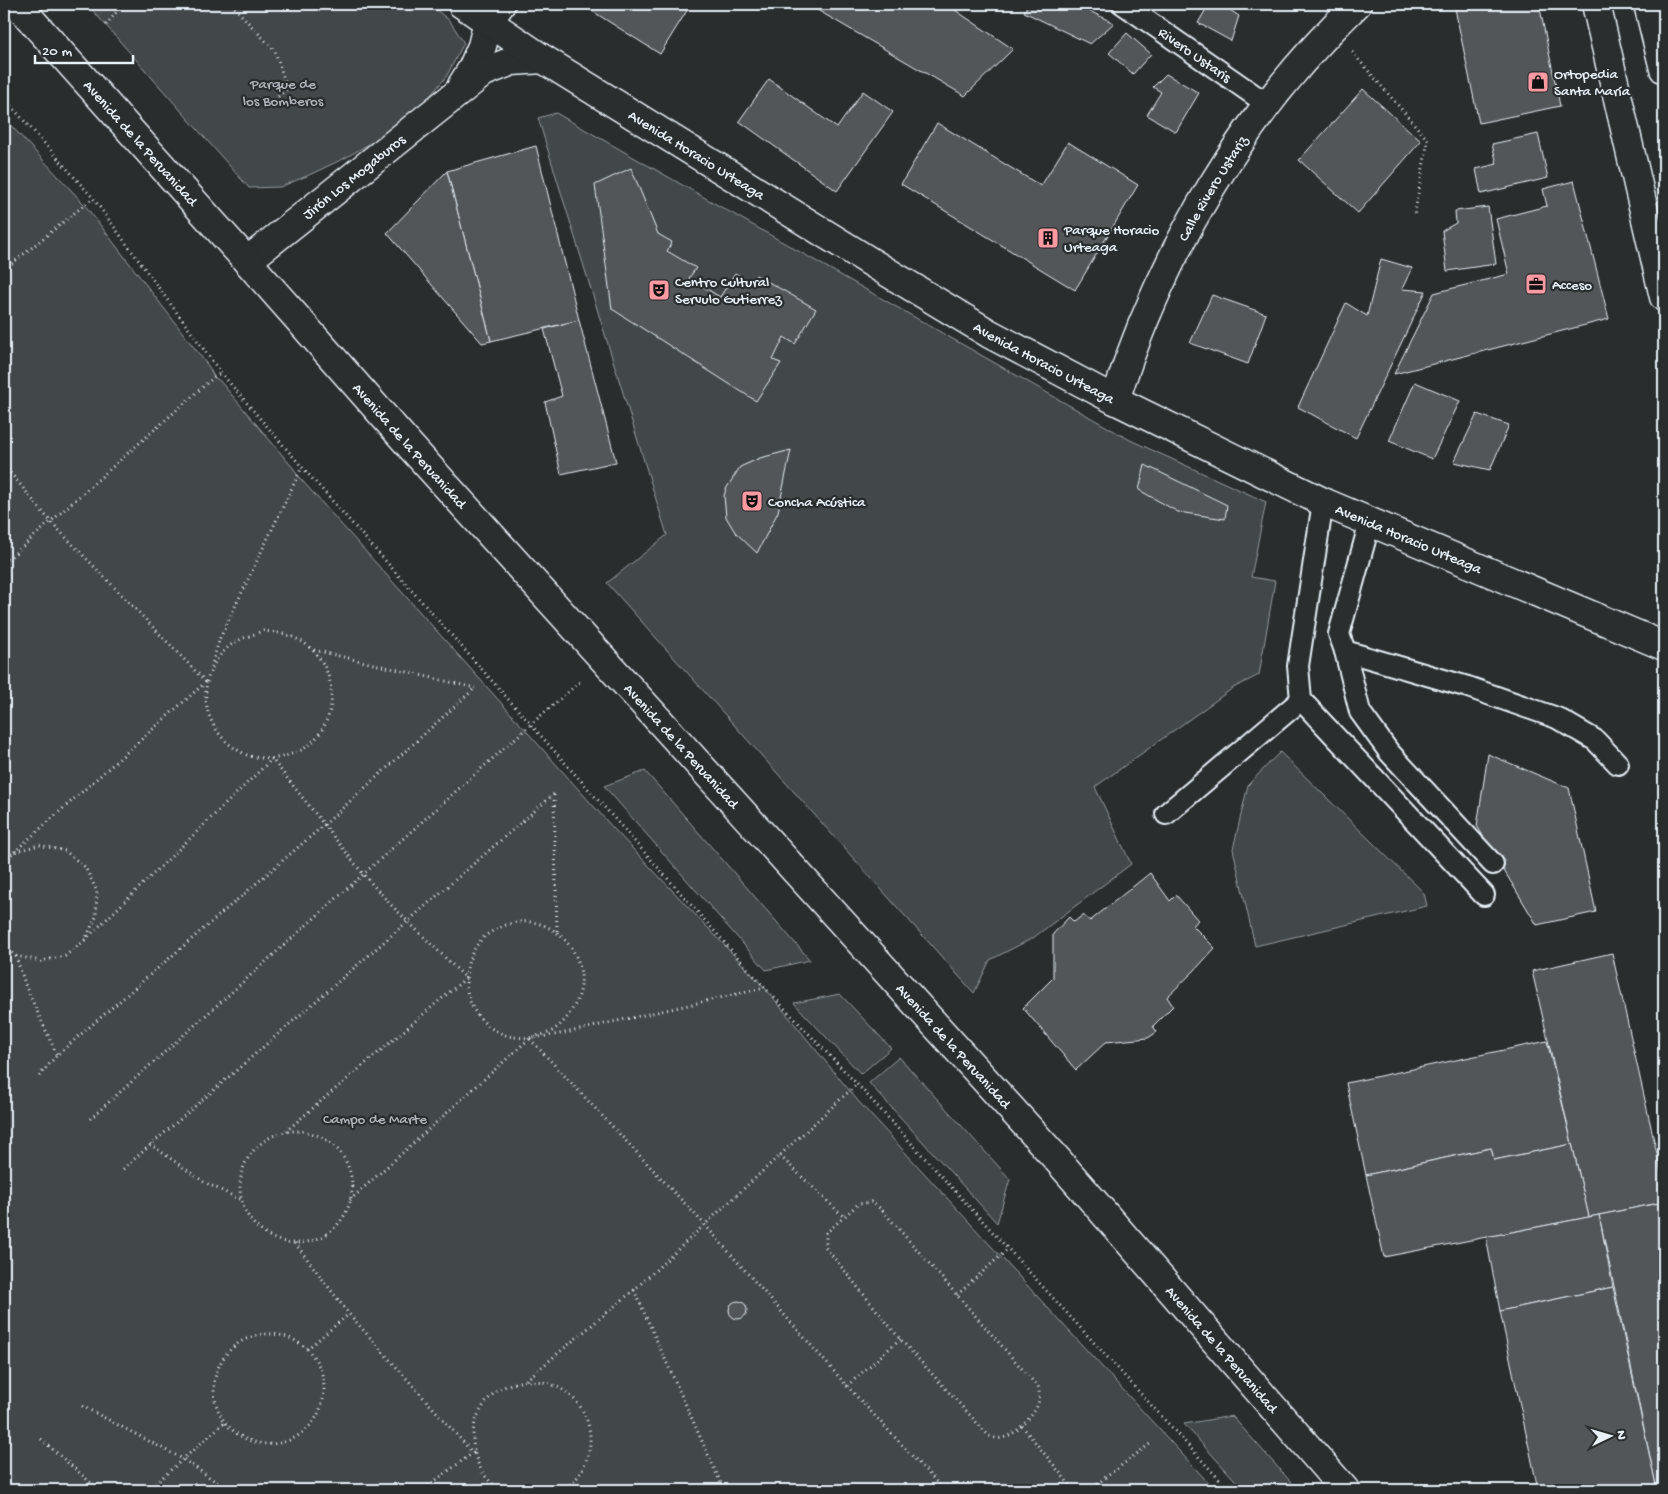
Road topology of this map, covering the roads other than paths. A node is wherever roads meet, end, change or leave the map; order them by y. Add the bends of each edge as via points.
1 (17, 4) edge
2 (462, 4) edge
3 (1123, 4) edge
4 (1357, 4) edge
5 (1596, 4) edge
6 (1648, 4) edge
7 (494, 12) edge
8 (543, 59) junction
9 (1664, 69) edge
10 (459, 91) junction
11 (1267, 104) junction
12 (247, 261) junction
13 (1664, 297) edge
14 (1115, 400) junction
15 (1323, 502) junction
16 (1370, 522) junction
17 (1664, 646) edge
18 (1345, 651) junction
19 (1301, 700) junction
20 (1618, 764) dead end
21 (1166, 814) dead end
22 (1493, 864) dead end
23 (1484, 895) dead end
24 (1345, 1490) edge

1 - 12 street, Avenida de la Peruanidad
2 - 7 street, Avenida Horacio Urteaga
3 - 11 lane, Rivero Ustaris
4 - 11 street, Calle Rivero Ustariz via 1332,28
5 - 13 street
6 - 9 street
7 - 8 street, Avenida Horacio Urteaga
7 - 10 street, Jirón Los Mogaburos via 479,54
8 - 10 street, Jirón Los Mogaburos via 512,61 484,72
8 - 14 street, Avenida Horacio Urteaga via 965,319
10 - 12 street, Jirón Los Mogaburos
11 - 14 street, Calle Rivero Ustariz via 1214,180 1178,244 1150,304
12 - 24 street, Avenida de la Peruanidad via 411,447 1055,1156
14 - 15 street, Avenida Horacio Urteaga
15 - 16 street, Avenida Horacio Urteaga
15 - 19 lane via 1298,666
16 - 17 street, Avenida Horacio Urteaga
16 - 18 lane via 1339,634
18 - 20 lane via 1468,687 1557,718 1595,740
18 - 22 lane via 1360,712 1389,752
19 - 21 lane
19 - 23 lane

